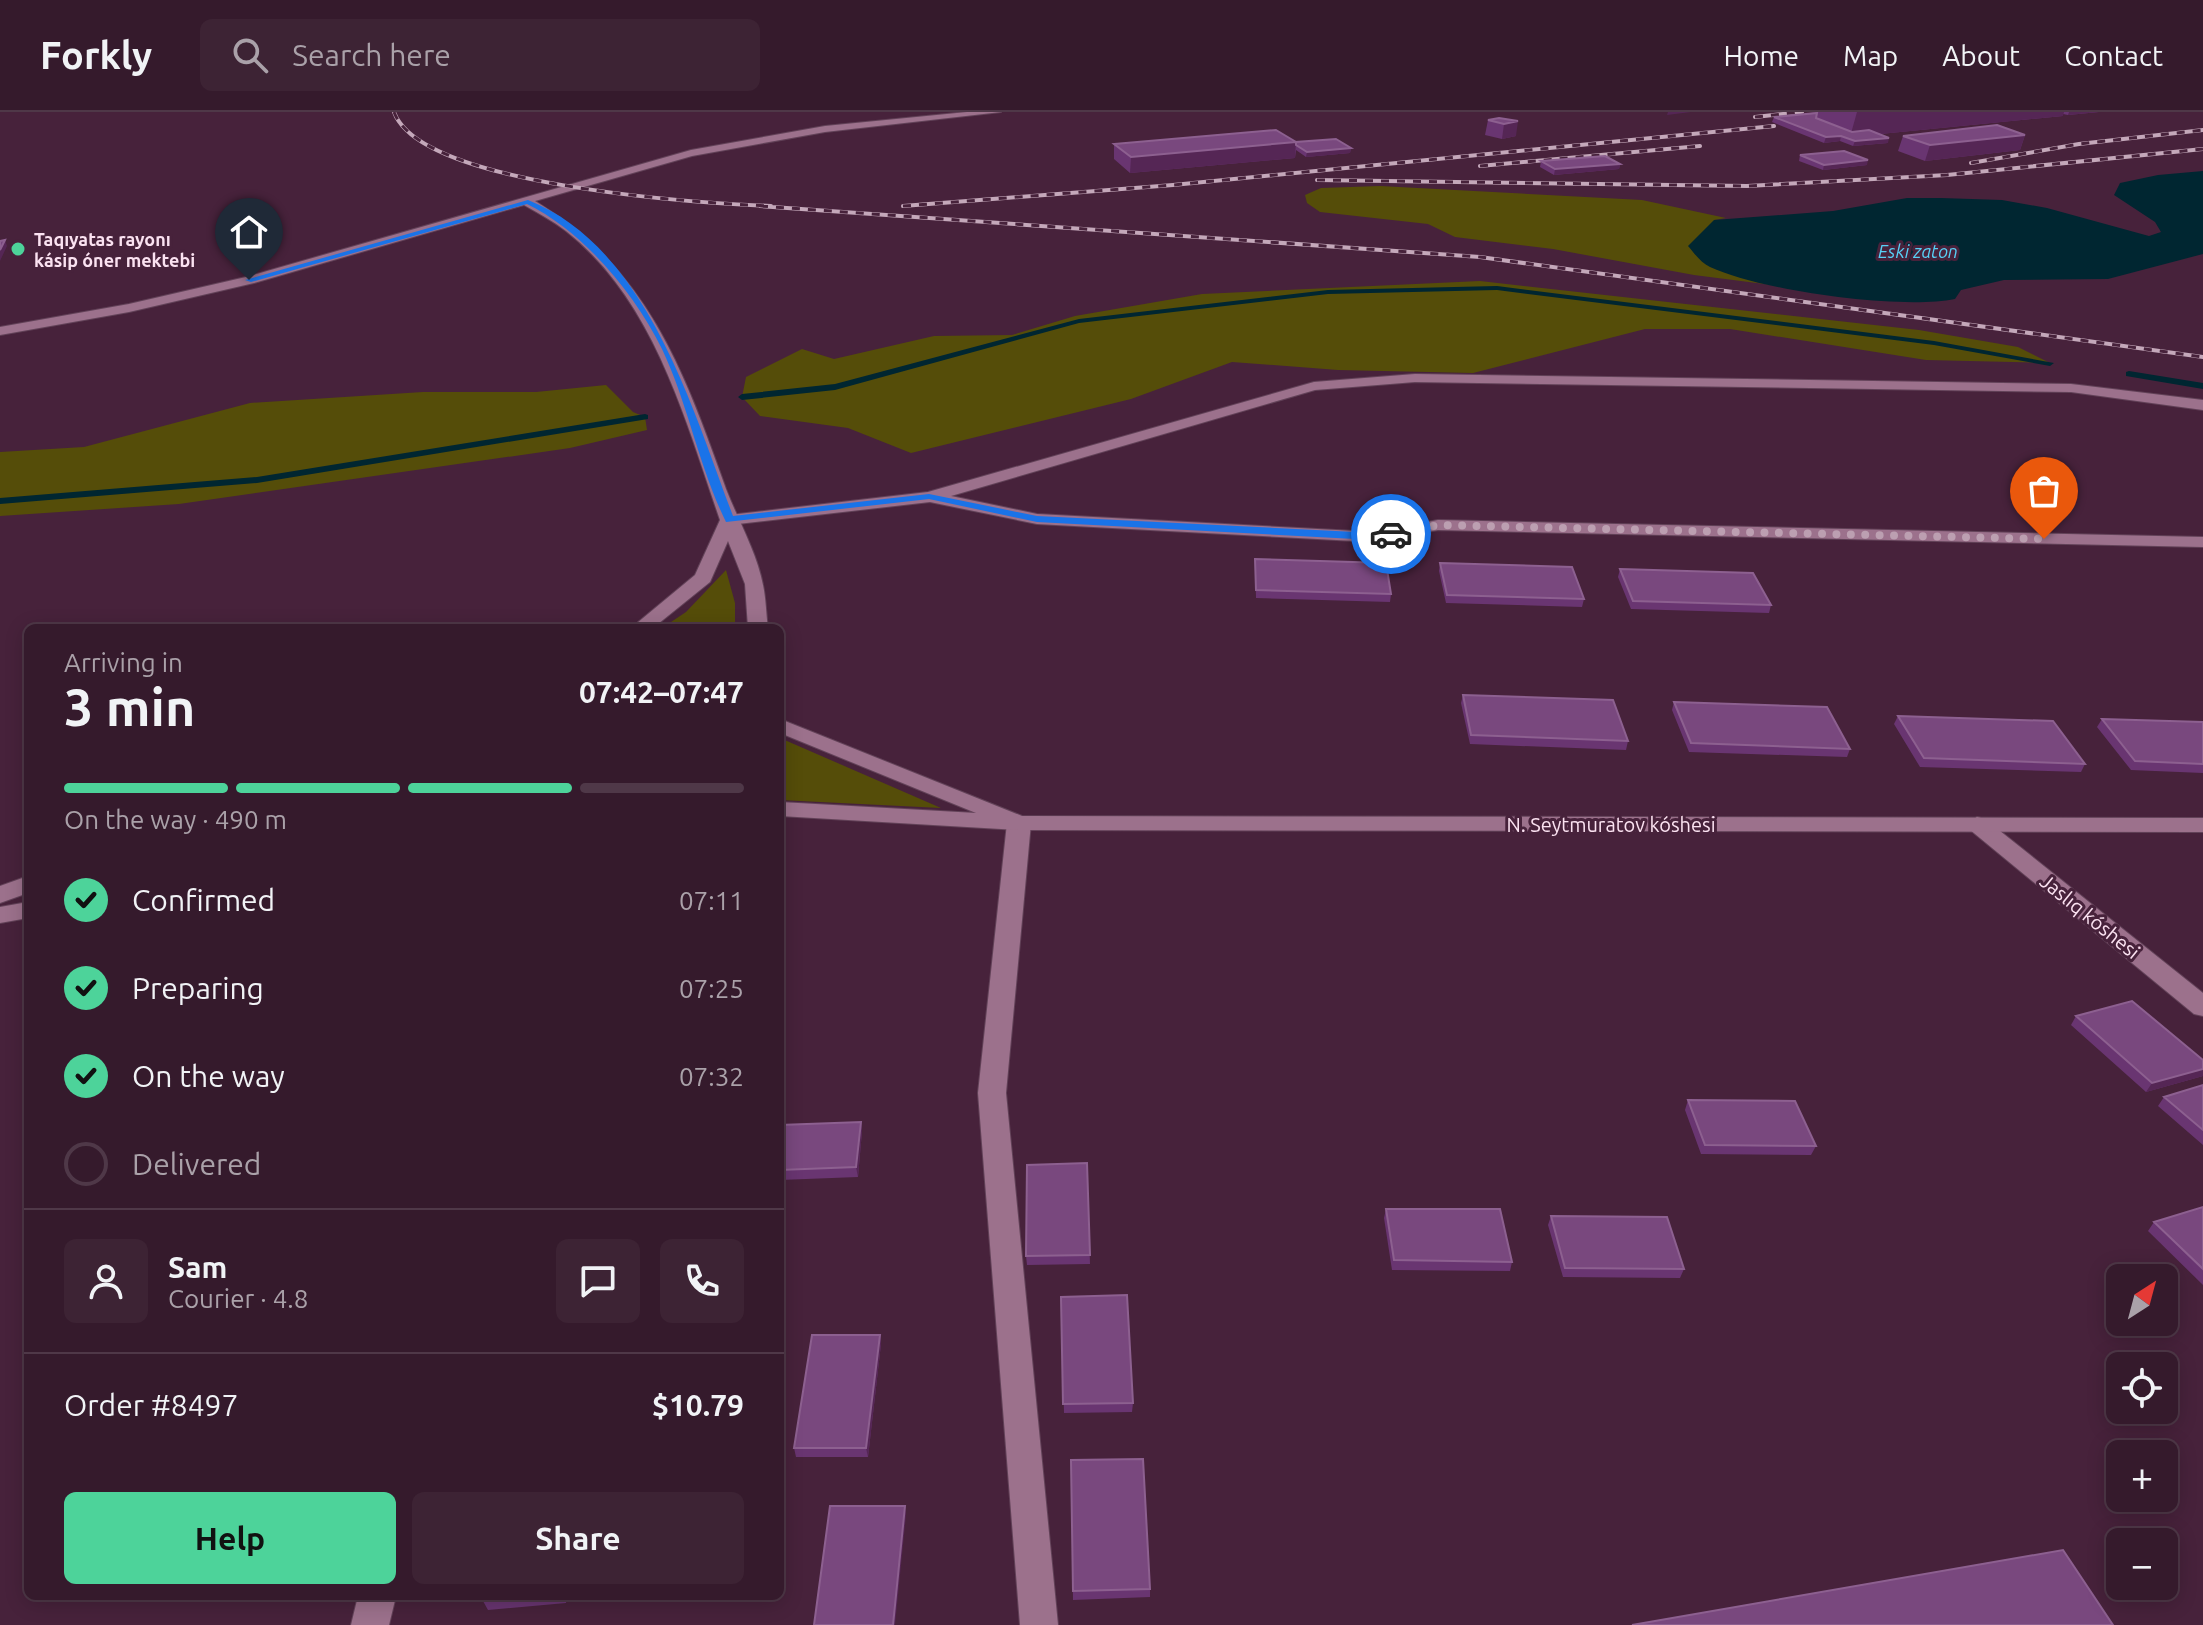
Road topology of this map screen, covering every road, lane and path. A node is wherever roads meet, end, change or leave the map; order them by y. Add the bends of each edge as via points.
1 (996, 112) edge
2 (528, 202) junction
3 (0, 331) edge
4 (2203, 405) edge
5 (929, 497) junction
6 (729, 520) junction
7 (2203, 542) edge
8 (646, 624) edge
9 (758, 624) edge
10 (784, 727) edge
11 (784, 809) edge
12 (1019, 823) junction
13 (1977, 824) junction
14 (2203, 825) edge
15 (24, 886) edge
16 (0, 895) edge
17 (24, 911) edge
18 (0, 915) edge
19 (2203, 1007) edge
20 (376, 1600) edge
21 (370, 1625) edge
22 (1039, 1625) edge

1 - 2 street via 754,139 652,162
2 - 3 street via 249,280
2 - 6 street via 553,214 607,260 665,348
4 - 5 street via 2071,388 1347,381 1314,386
5 - 6 street
5 - 7 street via 1037,519 1374,537 1438,525
6 - 8 street via 703,578
6 - 9 street via 754,584
10 - 12 street
11 - 12 street, N. Seytmuratov kóshesi
12 - 13 street, N. Seytmuratov kóshesi
12 - 22 street via 992,1093
13 - 14 street, N. Seytmuratov kóshesi
13 - 19 street, Jaslıq kóshesi
15 - 16 street
17 - 18 street
20 - 21 street

